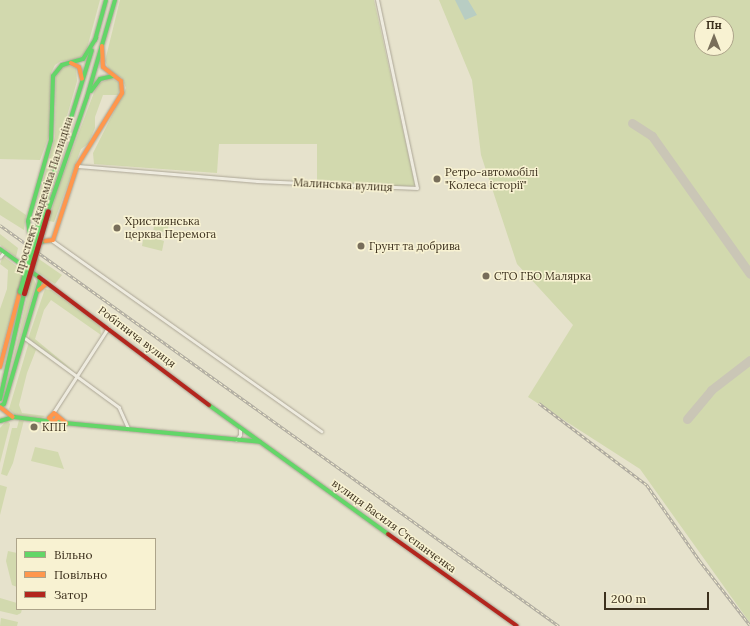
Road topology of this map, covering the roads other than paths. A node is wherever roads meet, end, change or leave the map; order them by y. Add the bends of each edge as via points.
1 (106, 0) edge
2 (115, 0) edge
3 (377, 0) edge
4 (96, 38) junction
5 (102, 46) junction
6 (71, 63) junction
7 (113, 76) junction
8 (81, 84) junction
9 (87, 97) junction
10 (77, 166) junction
11 (46, 210) junction
12 (53, 240) junction
13 (2, 250) edge
14 (0, 257) edge
15 (39, 277) junction
16 (47, 283) junction
17 (39, 290) junction
18 (22, 292) junction
19 (108, 328) junction
20 (25, 338) junction
21 (0, 367) edge
22 (77, 375) junction
23 (0, 399) edge
24 (0, 406) edge
25 (57, 408) junction
26 (50, 415) junction
27 (58, 416) junction
28 (14, 417) junction
29 (0, 421) edge
30 (42, 421) junction
31 (53, 422) junction
32 (68, 424) junction
33 (240, 428) junction
34 (129, 429) junction
35 (321, 431) dead end
36 (235, 440) junction
37 (261, 442) junction
38 (517, 626) edge

1 - 4 main road, проспект Академіка Палладіна
2 - 5 main road, проспект Академіка Палладіна
3 - 10 street, Малинська вулиця via 417,188 257,181
4 - 6 main road via 86,56
4 - 8 main road, проспект Академіка Палладіна
5 - 7 main road via 103,67
5 - 9 main road, проспект Академіка Палладіна
6 - 8 main road via 81,71
6 - 12 main road via 57,68 54,76 51,140 28,221 30,234 34,239 40,242
7 - 9 main road via 100,79
7 - 10 main road via 121,81 122,93
8 - 11 main road, проспект Академіка Палладіна
9 - 11 main road, проспект Академіка Палладіна
10 - 12 main road
11 - 18 main road, проспект Академіка Палладіна, bridge
12 - 35 street
13 - 14 street
13 - 15 main road, Робітнича вулиця
15 - 16 main road, Робітнича вулиця
15 - 17 main road
16 - 17 main road
16 - 19 main road, Робітнича вулиця
17 - 20 main road
18 - 21 main road, проспект Академіка Палладіна
18 - 23 main road, проспект Академіка Палладіна
19 - 22 street
19 - 33 main road, Робітнича вулиця
20 - 22 street
20 - 24 main road via 4,404
22 - 25 street
22 - 34 street via 119,407
24 - 28 main road
25 - 26 street
25 - 27 street
26 - 27 main road
26 - 30 main road
26 - 31 main road
27 - 31 main road
27 - 32 main road
28 - 29 main road
28 - 30 main road
30 - 31 main road
31 - 32 main road
32 - 34 main road
33 - 36 street via 240,435
33 - 37 main road, Робітнича вулиця
34 - 36 main road
36 - 37 main road
37 - 38 main road, вулиця Василя Степанченка

